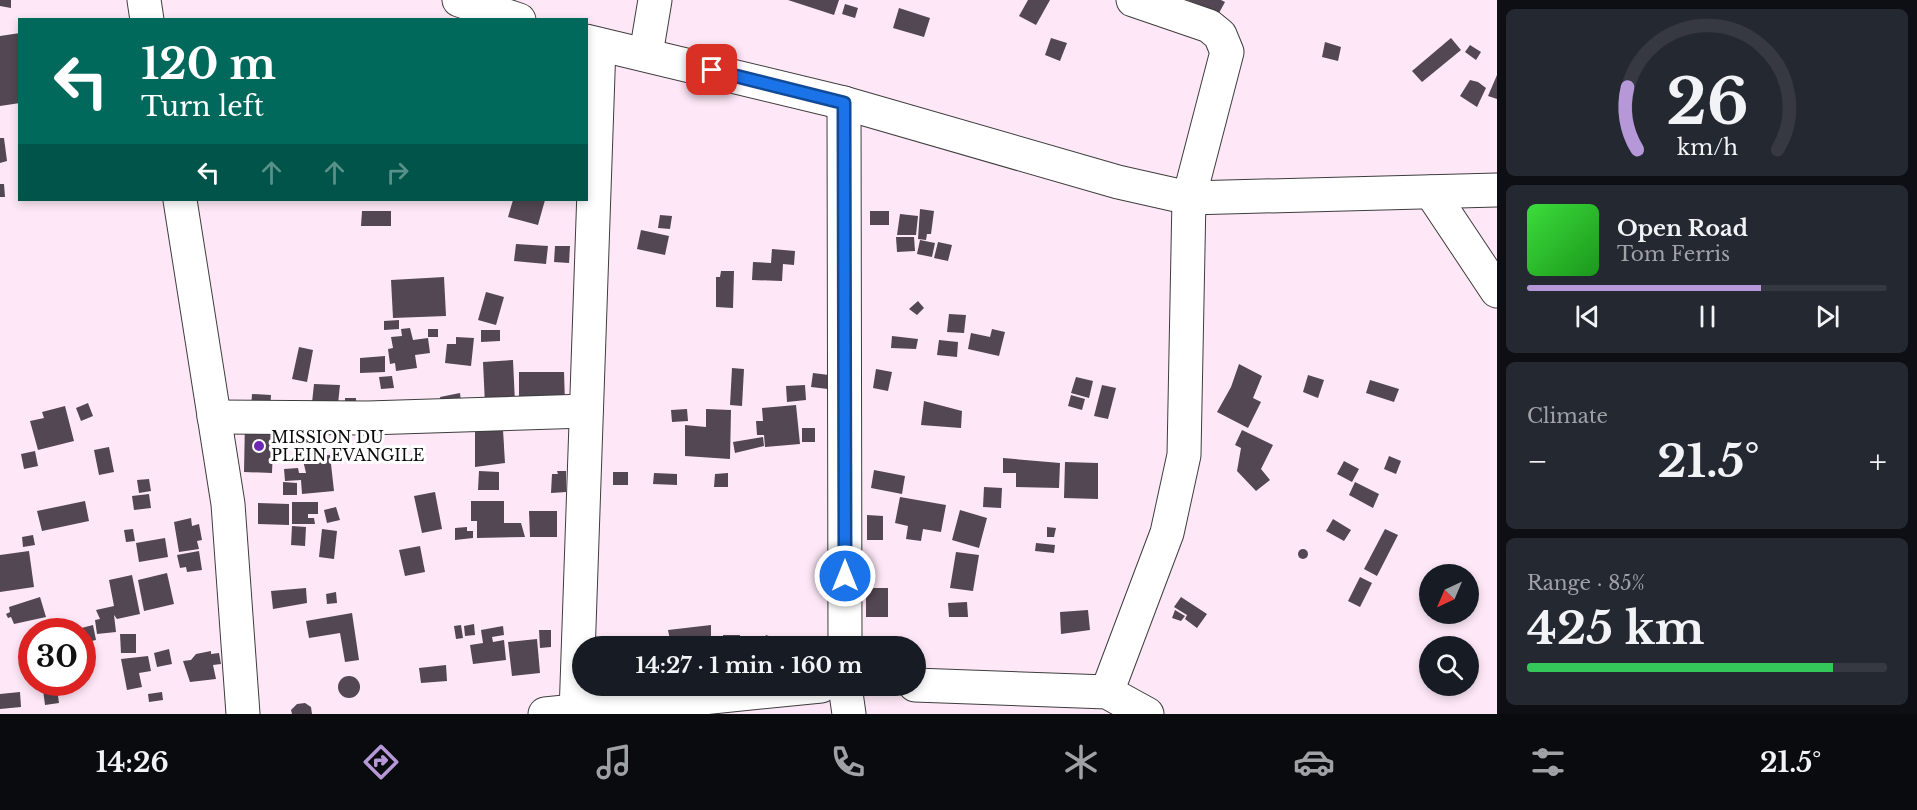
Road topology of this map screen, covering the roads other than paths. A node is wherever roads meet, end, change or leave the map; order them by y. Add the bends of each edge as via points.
1 (144, 0) edge
2 (459, 0) edge
3 (655, 0) edge
4 (1134, 0) edge
5 (147, 18) edge
6 (513, 18) edge
7 (593, 43) edge
8 (646, 54) junction
9 (844, 103) junction
10 (1497, 190) edge
11 (1431, 192) junction
12 (1189, 198) junction
13 (180, 201) edge
14 (1497, 291) edge
15 (586, 411) junction
16 (214, 417) junction
17 (845, 636) edge
18 (926, 685) edge
19 (1107, 692) junction
20 (723, 696) edge
21 (846, 696) edge
22 (565, 712) edge
23 (243, 714) edge
24 (849, 714) edge
25 (1147, 714) edge

1 - 5 street
2 - 6 street
3 - 8 street
4 - 12 street via 1209,26 1220,35 1227,52
7 - 8 street
7 - 15 street
8 - 9 street
9 - 12 street via 1118,182
9 - 17 street
10 - 11 street
11 - 12 street
11 - 14 street
12 - 19 street via 1184,455 1167,533
13 - 16 street
15 - 16 street via 369,418
15 - 22 street
16 - 23 street via 228,504
18 - 19 street
19 - 25 street
20 - 22 street
21 - 24 street

